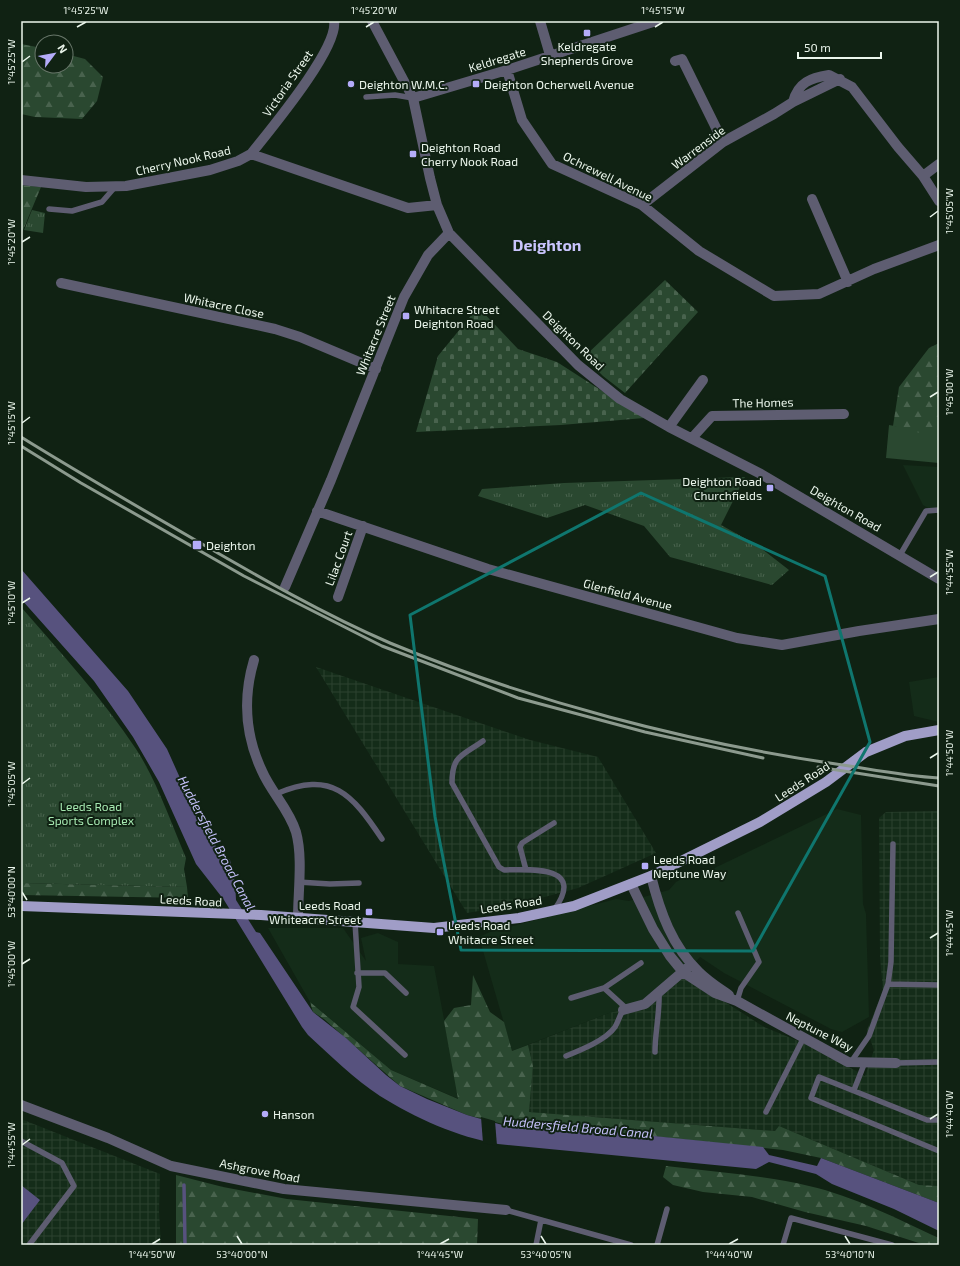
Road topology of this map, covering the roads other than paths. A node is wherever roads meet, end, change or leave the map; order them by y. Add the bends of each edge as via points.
1 (334, 21) edge
2 (372, 21) edge
3 (540, 21) edge
4 (656, 21) edge
5 (550, 55) junction
6 (675, 61) dead end
7 (508, 70) junction
8 (366, 97) dead end
9 (413, 98) junction
10 (723, 142) junction
11 (250, 154) junction
12 (939, 164) edge
13 (923, 176) junction
14 (21, 180) edge
15 (115, 186) junction
16 (812, 199) dead end
17 (939, 201) edge
18 (437, 205) junction
19 (642, 205) junction
20 (49, 209) dead end
21 (449, 233) junction
22 (939, 245) edge
23 (848, 282) junction
24 (61, 283) dead end
25 (376, 369) junction
26 (703, 380) dead end
27 (844, 414) dead end
28 (669, 427) junction
29 (692, 438) junction
30 (939, 510) edge
31 (317, 511) junction
32 (363, 526) junction
33 (900, 555) junction
34 (939, 579) edge
35 (285, 587) dead end
36 (338, 597) dead end
37 (939, 619) edge
38 (254, 660) dead end
39 (939, 730) edge
40 (483, 741) dead end
41 (276, 794) junction
42 (554, 823) dead end
43 (382, 839) dead end
44 (893, 844) dead end
45 (526, 870) junction
46 (651, 876) junction
47 (298, 882) junction
48 (359, 883) dead end
49 (631, 884) junction
50 (21, 906) edge
51 (554, 910) junction
52 (738, 913) dead end
53 (298, 918) junction
54 (354, 922) junction
55 (674, 940) junction
56 (641, 963) dead end
57 (683, 972) junction
58 (357, 973) junction
59 (888, 984) junction
60 (939, 985) edge
61 (604, 988) junction
62 (659, 991) junction
63 (406, 993) dead end
64 (572, 998) dead end
65 (737, 1002) junction
66 (625, 1009) junction
67 (804, 1037) junction
68 (655, 1052) dead end
69 (405, 1055) dead end
70 (566, 1056) dead end
71 (851, 1062) junction
72 (865, 1062) junction
73 (939, 1062) edge
74 (896, 1063) joint
75 (854, 1090) junction
76 (21, 1105) edge
77 (766, 1112) dead end
78 (939, 1120) edge
79 (21, 1141) edge
80 (939, 1151) edge
81 (667, 1209) dead end
82 (506, 1210) joint
83 (541, 1220) junction
84 (29, 1245) edge
85 (536, 1245) edge
86 (631, 1245) edge
87 (657, 1245) edge
88 (783, 1245) edge
89 (892, 1245) edge

1 - 11 street, Victoria Street via 336,28 319,62
2 - 9 street, Deighton Road
3 - 5 street
4 - 5 street, Keldregate
5 - 7 street, Keldregate
6 - 10 street via 682,59
7 - 9 street, Keldregate
7 - 19 street, Ochrewell Avenue via 522,120 552,164
8 - 9 lane via 396,95
9 - 18 street, Deighton Road
10 - 13 street, Warrenside via 793,102 840,79 852,86
10 - 19 street, Warrenside
11 - 15 street, Cherry Nook Road via 238,161 210,170
11 - 18 street via 408,208
12 - 13 street
13 - 17 street
14 - 15 street, Cherry Nook Road via 86,187
15 - 20 lane via 102,202 72,211
16 - 23 street
18 - 21 street, Deighton Road
19 - 23 street, Ochrewell Avenue via 699,251 774,296 819,294
21 - 25 street, Whitacre Street via 428,255 404,297
21 - 28 street, Deighton Road via 578,365 620,399
22 - 23 street, Ochrewell Avenue
24 - 25 street, Whitacre Close via 275,329 300,336
25 - 31 street, Whitacre Street
26 - 28 street
27 - 29 street, The Homes via 712,416
28 - 29 street, Deighton Road
29 - 33 street, Deighton Road via 761,474
30 - 33 lane via 926,511
31 - 32 street, Glenfield Avenue
31 - 35 street
32 - 36 street, Lilac Court
32 - 37 street, Glenfield Avenue via 488,569 737,638 782,645
33 - 34 street, Deighton Road
38 - 41 street via 246,704 251,737 262,771
39 - 46 main road, Leeds Road via 905,736 866,752 826,782 760,822
40 - 45 lane via 455,760 452,783 499,867 504,870
41 - 43 lane via 294,786 327,784 350,798 363,810
41 - 47 street via 296,833
42 - 45 lane via 522,843 520,847
44 - 59 lane via 891,962
45 - 51 lane via 542,870 557,875 564,885 562,899
46 - 49 main road, Leeds Road
46 - 55 street, Neptune Way via 660,912
47 - 48 lane
47 - 53 street
49 - 51 main road, Leeds Road via 574,906
49 - 57 street, Neptune Way via 653,929
50 - 53 main road, Leeds Road
51 - 54 main road, Leeds Road via 519,918 434,928
52 - 65 lane via 759,962 741,988
53 - 54 main road, Leeds Road
54 - 58 lane
55 - 57 street, Neptune Way via 673,948 687,968
55 - 65 street, Neptune Way via 699,972
56 - 61 lane
57 - 62 street
57 - 65 street, Neptune Way via 715,993
58 - 63 lane via 385,973
58 - 69 lane via 359,987 353,1007
59 - 60 lane
59 - 71 lane via 869,1036
61 - 64 lane
61 - 66 lane
62 - 66 street via 645,1004
62 - 68 lane
65 - 67 street, Neptune Way
66 - 70 lane via 614,1028 585,1049
67 - 71 street, Neptune Way
67 - 77 lane
71 - 72 street, Neptune Way
72 - 74 street, Neptune Way
72 - 75 lane
73 - 74 lane
75 - 78 lane via 927,1120
75 - 80 lane via 819,1077 811,1098
76 - 82 street, Ashgrove Road via 108,1138 171,1166 284,1189
79 - 84 lane via 62,1163 74,1186
81 - 87 lane
82 - 83 lane
83 - 85 lane
83 - 86 lane
88 - 89 lane via 792,1218

